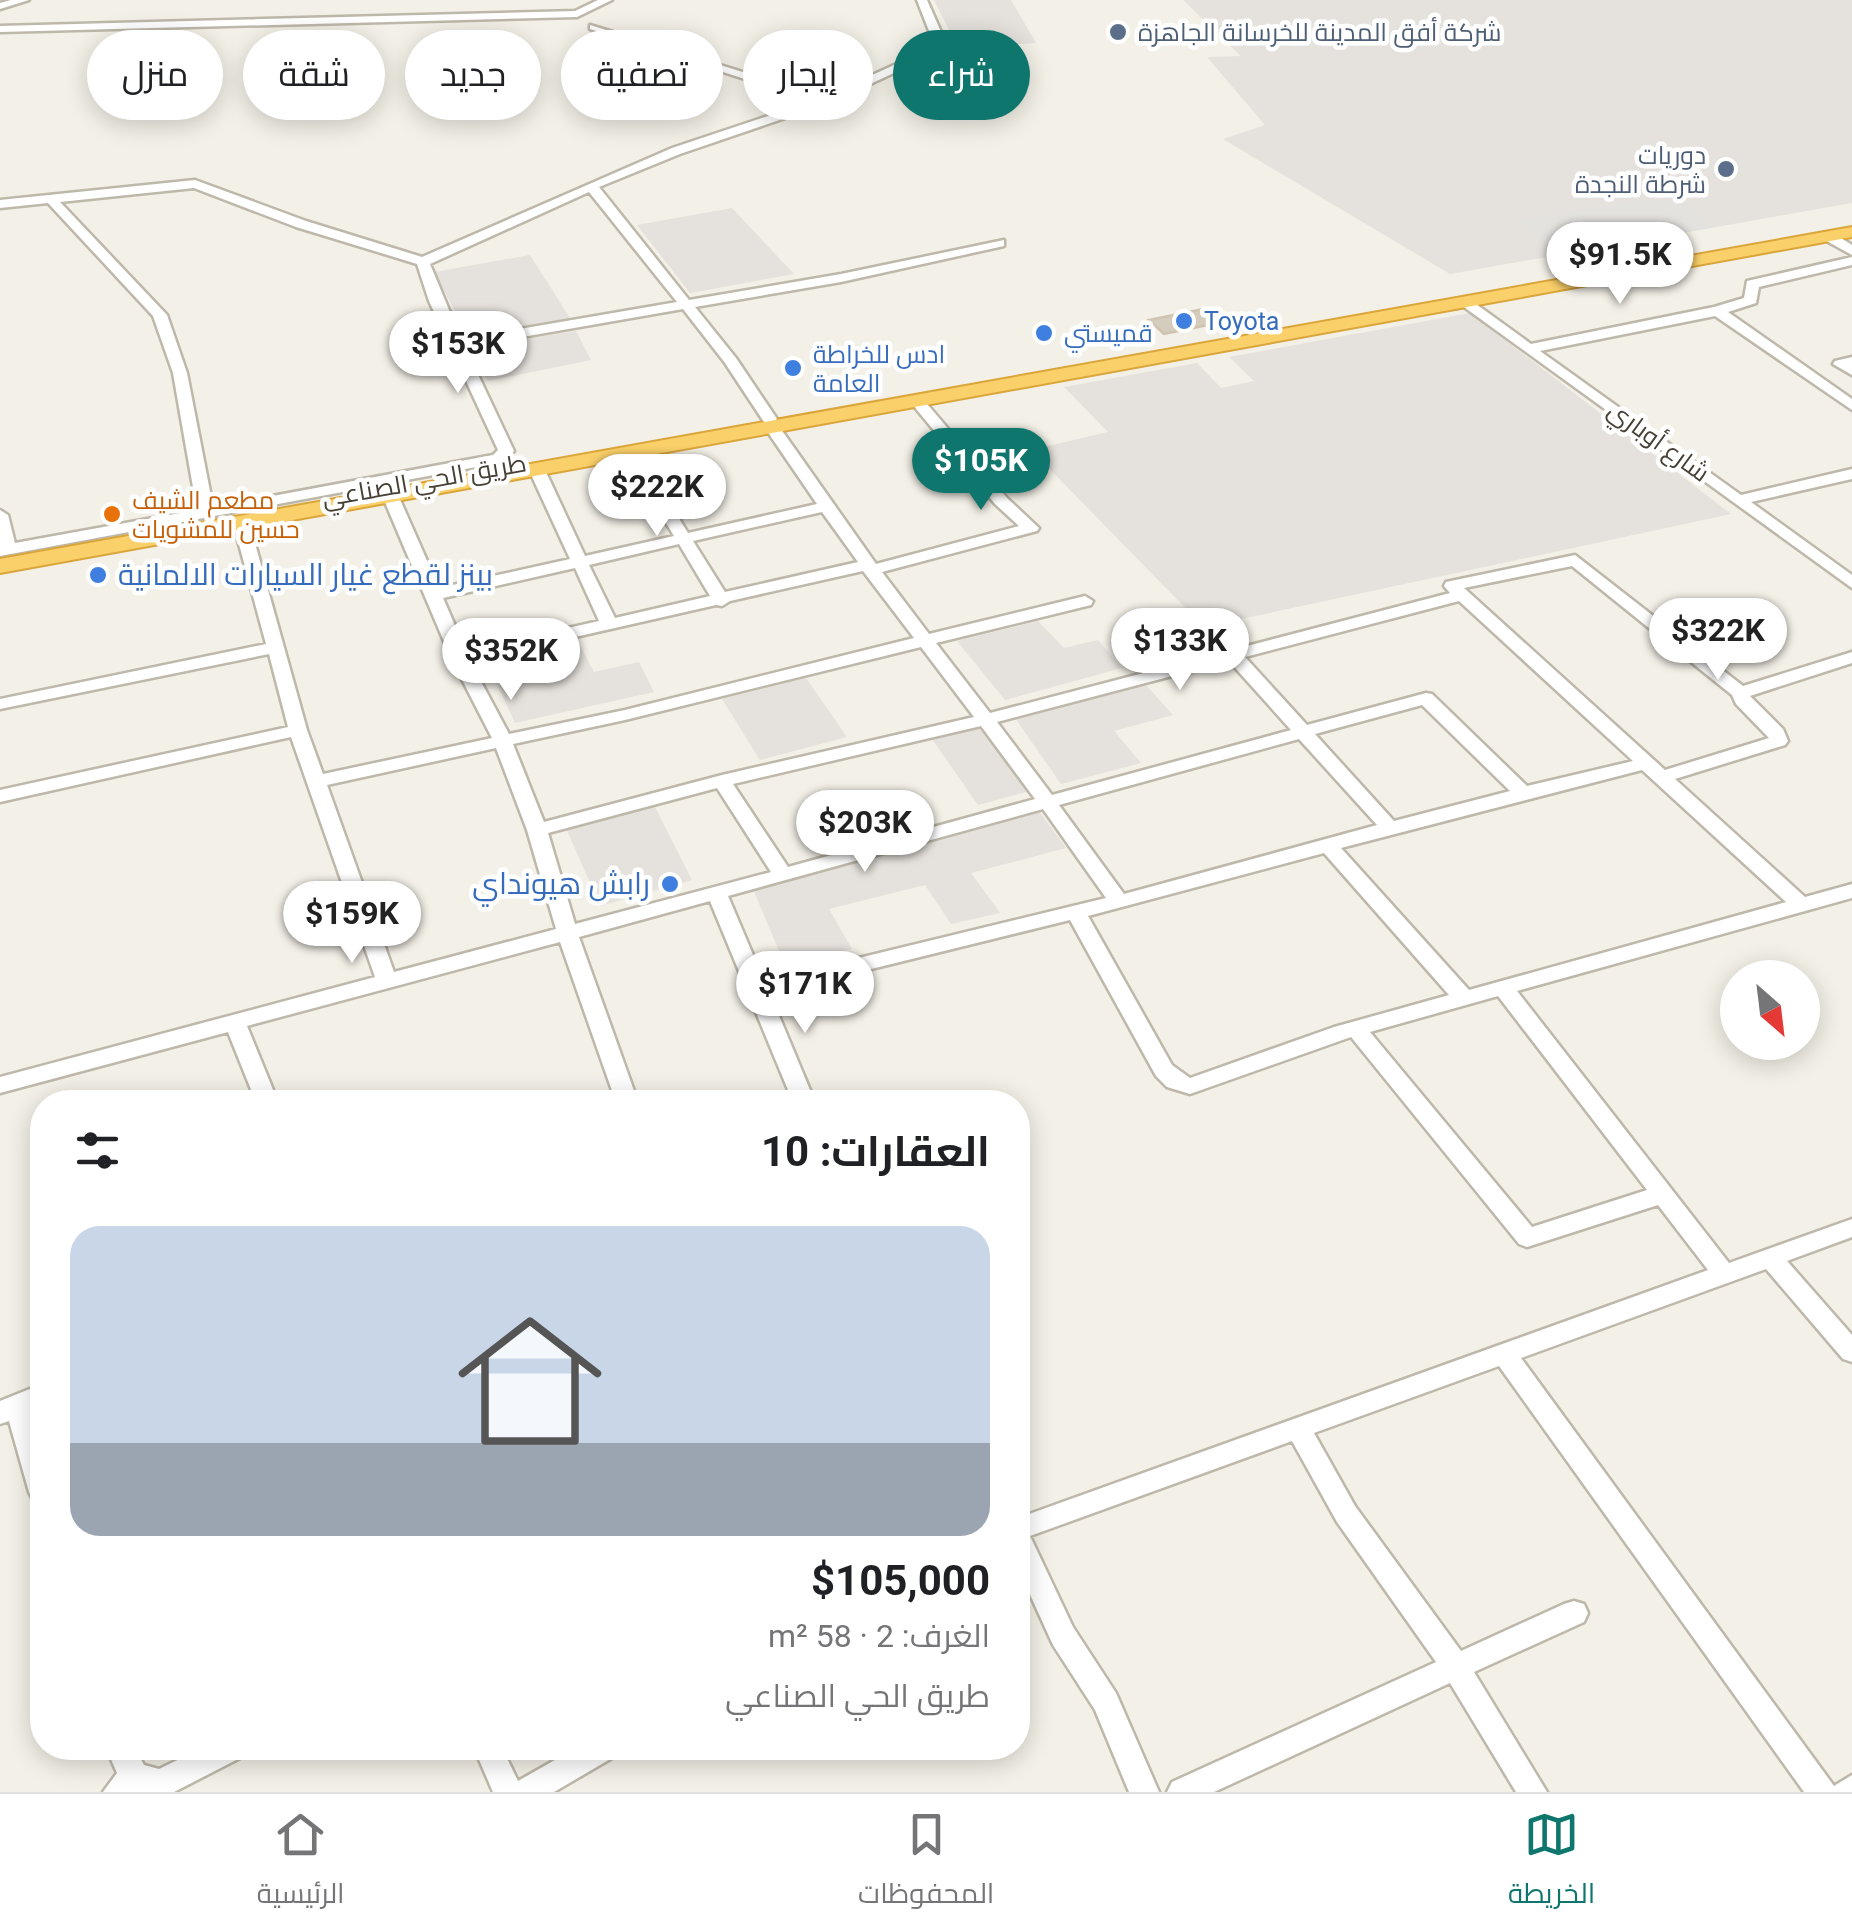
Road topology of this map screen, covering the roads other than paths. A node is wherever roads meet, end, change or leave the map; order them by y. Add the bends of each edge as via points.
1 (24, 0) edge
2 (516, 0) edge
3 (607, 0) edge
4 (922, 0) edge
5 (0, 6) edge
6 (524, 16) junction
7 (594, 27) dead end
8 (0, 29) edge
9 (743, 75) edge
10 (873, 79) edge
11 (768, 120) edge
12 (591, 186) junction
13 (50, 198) junction
14 (0, 204) edge
15 (1852, 229) edge
16 (1828, 236) junction
17 (999, 243) dead end
18 (1852, 251) edge
19 (1852, 261) edge
20 (423, 262) junction
21 (1464, 302) junction
22 (687, 306) junction
23 (1718, 310) junction
24 (458, 344) junction
25 (1532, 348) junction
26 (1852, 361) edge
27 (1852, 372) edge
28 (917, 401) junction
29 (1852, 406) edge
30 (771, 423) junction
31 (631, 453) junction
32 (509, 458) junction
33 (537, 470) junction
34 (1852, 474) edge
35 (390, 495) junction
36 (1739, 500) junction
37 (824, 507) junction
38 (206, 514) junction
39 (0, 515) edge
40 (240, 522) junction
41 (684, 539) junction
42 (2, 556) edge
43 (580, 562) junction
44 (869, 568) junction
45 (1852, 583) edge
46 (432, 595) junction
47 (1463, 596) junction
48 (722, 601) junction
49 (1085, 601) dead end
50 (609, 624) junction
51 (928, 639) junction
52 (274, 648) junction
53 (1233, 655) junction
54 (1852, 657) edge
55 (460, 658) junction
56 (1740, 693) junction
57 (0, 704) edge
58 (985, 719) junction
59 (298, 730) junction
60 (1306, 731) junction
61 (503, 741) junction
62 (1649, 763) junction
63 (1665, 776) junction
64 (316, 781) junction
65 (722, 781) junction
66 (1524, 793) junction
67 (0, 796) edge
68 (1050, 801) junction
69 (537, 830) junction
70 (1382, 830) junction
71 (1328, 845) junction
72 (780, 872) junction
73 (1852, 891) edge
74 (717, 892) junction
75 (1118, 900) junction
76 (1799, 904) junction
77 (1076, 912) junction
78 (568, 934) junction
79 (387, 983) junction
80 (1504, 989) junction
81 (758, 990) junction
82 (1463, 997) junction
83 (235, 1023) junction
84 (1355, 1028) junction
85 (0, 1085) edge
86 (261, 1090) edge
87 (623, 1090) edge
88 (799, 1090) edge
89 (1662, 1194) junction
90 (1852, 1228) edge
91 (1768, 1256) junction
92 (1726, 1274) junction
93 (1852, 1352) edge
94 (1504, 1353) junction
95 (8, 1410) edge
96 (1298, 1429) junction
97 (30, 1463) edge
98 (1030, 1524) edge
99 (1030, 1566) edge
100 (1574, 1613) dead end
101 (1454, 1666) junction
102 (207, 1760) edge
103 (493, 1760) edge
104 (581, 1760) edge
105 (126, 1784) edge
106 (508, 1792) edge
107 (526, 1792) edge
108 (1144, 1792) edge
109 (1182, 1792) edge
110 (1532, 1792) edge
111 (1822, 1792) edge

1 - 5 street
2 - 6 street
3 - 6 street via 577,14
4 - 10 street via 939,41 936,49
6 - 8 street
7 - 9 street
11 - 12 street
12 - 20 street
12 - 22 street
13 - 14 street
13 - 20 street via 195,184
13 - 38 street via 160,315 180,373
15 - 16 highway
15 - 30 highway, طريق الحي الصناعي
16 - 18 street
16 - 21 highway
17 - 22 street
19 - 23 street via 1752,284 1751,300
20 - 24 street
21 - 25 street, شارع أوباري
21 - 28 highway
22 - 24 street
22 - 30 street
23 - 25 street
23 - 29 street
24 - 32 street
25 - 36 street, شارع أوباري
26 - 27 street via 1840,364
28 - 30 highway
28 - 44 street via 1030,528
30 - 31 highway
30 - 32 highway, طريق الحي الصناعي
30 - 37 street
31 - 33 highway
31 - 41 street
32 - 38 street
32 - 42 highway, طريق الحي الصناعي
33 - 35 highway
33 - 43 street
34 - 36 street
35 - 40 highway
35 - 46 street
36 - 45 street, شارع أوباري
37 - 41 street
37 - 44 street
38 - 42 street
39 - 42 street
40 - 42 highway
40 - 52 street
41 - 43 street
41 - 48 street
43 - 46 street
43 - 50 street
44 - 48 street
44 - 51 street
46 - 55 street
47 - 53 street
47 - 56 street via 1452,586 1574,560
47 - 62 street
48 - 50 street
49 - 51 street
50 - 55 street
51 - 58 street
51 - 61 street
52 - 57 street
52 - 59 street
53 - 58 street
53 - 60 street
54 - 56 street
55 - 61 street
56 - 63 street via 1780,741
58 - 65 street
58 - 68 street
59 - 64 street
59 - 67 street
60 - 66 street via 1426,698
60 - 68 street
60 - 70 street via 1390,828
61 - 64 street
61 - 69 street
62 - 63 street
62 - 66 street
63 - 76 street
64 - 79 street
65 - 69 street
65 - 72 street
66 - 70 street
68 - 72 street
68 - 75 street
69 - 78 street
70 - 71 street
71 - 75 street
71 - 82 street
72 - 74 street
73 - 76 street
74 - 78 street
74 - 81 street
75 - 77 street
76 - 80 street
77 - 81 street
77 - 84 street via 1175,1081 1208,1082
78 - 79 street
78 - 87 street
79 - 83 street
80 - 82 street
80 - 89 street
81 - 88 street
82 - 84 street
83 - 85 street
83 - 86 street
84 - 89 street via 1527,1238
89 - 92 street
90 - 91 street
91 - 92 street
91 - 93 street
92 - 94 street
94 - 96 street
94 - 111 street
95 - 97 street
96 - 98 street
96 - 101 street via 1346,1514
99 - 108 street via 1063,1636 1106,1702
100 - 101 street
101 - 109 street
101 - 110 street
102 - 105 street via 160,1784
103 - 106 street
104 - 107 street

